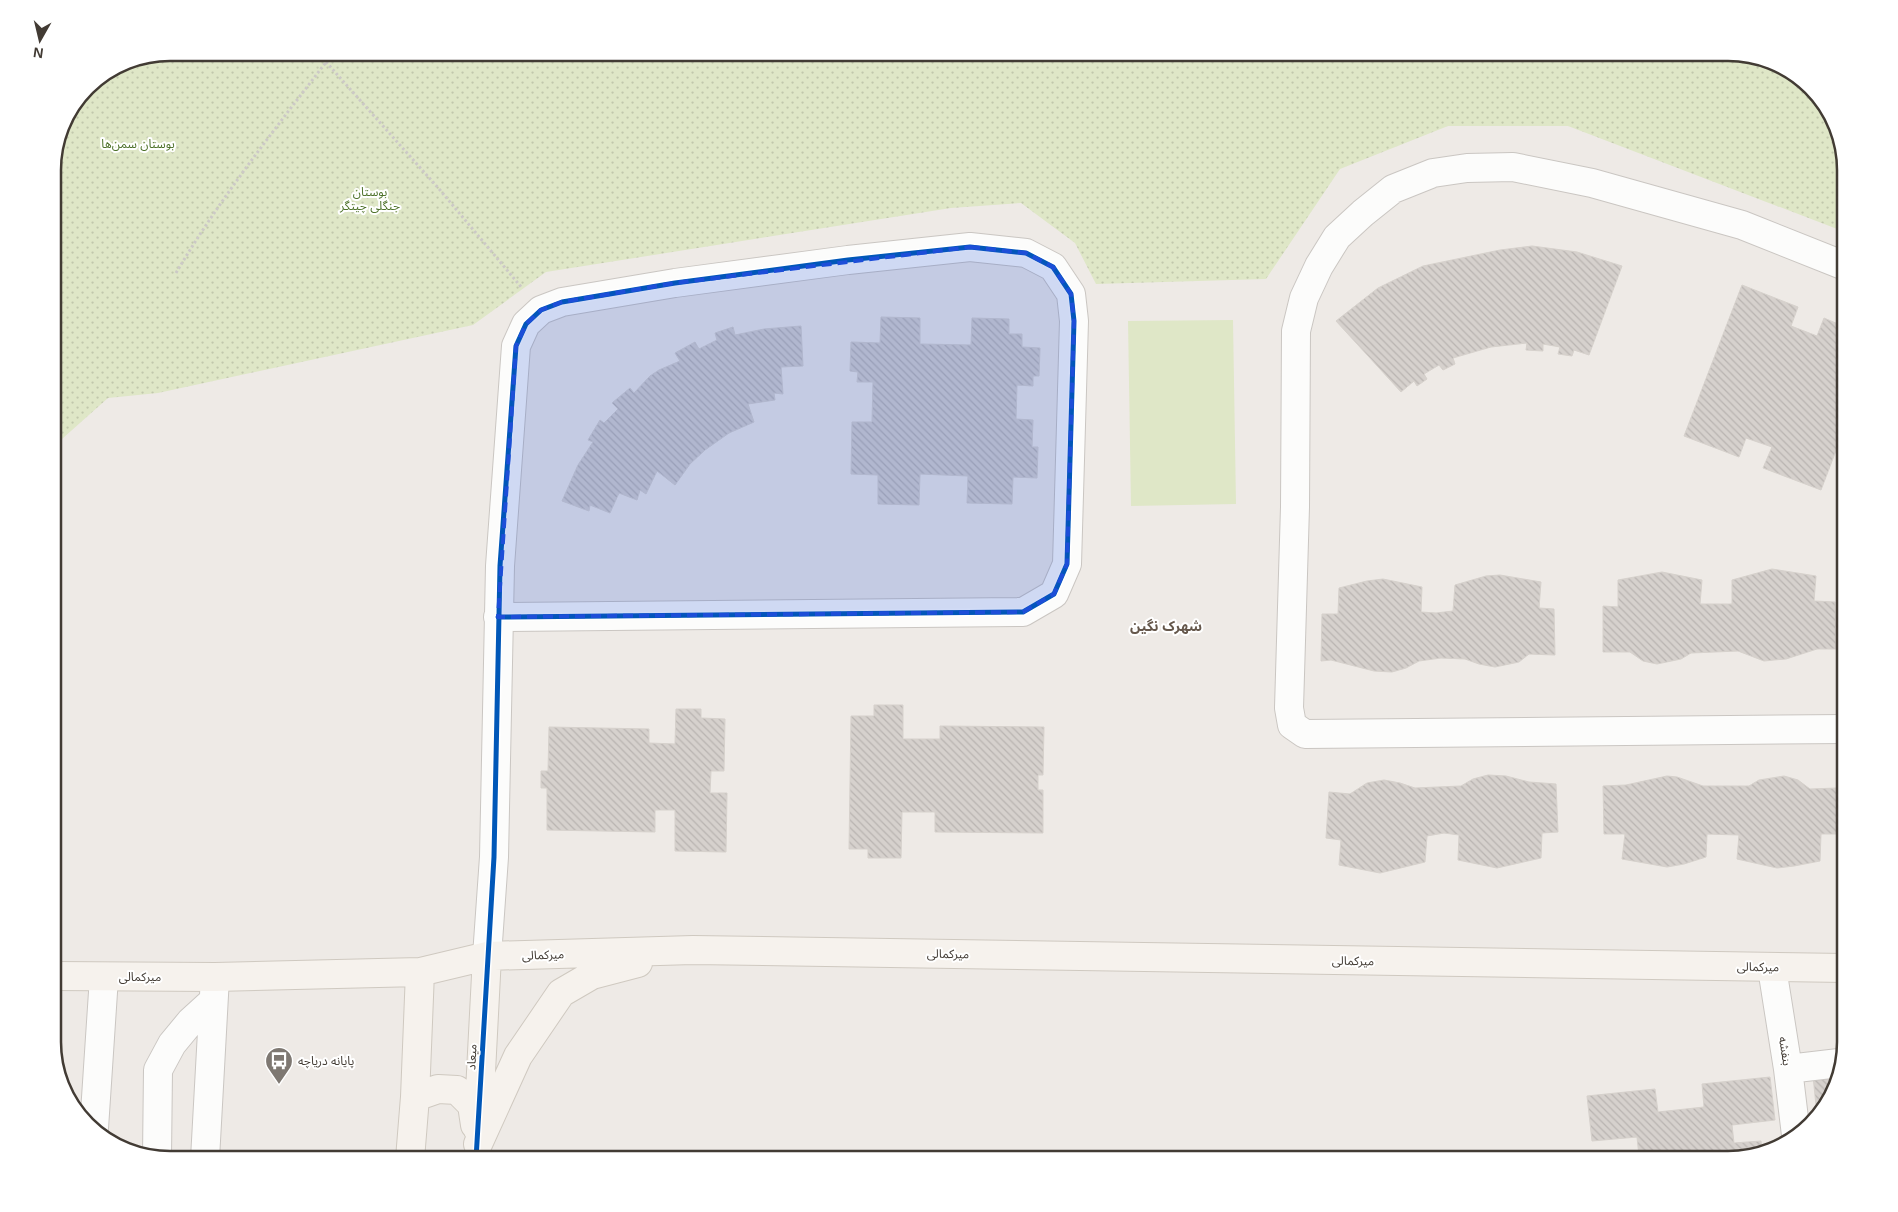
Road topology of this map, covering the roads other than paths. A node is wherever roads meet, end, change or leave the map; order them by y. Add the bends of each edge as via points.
1 (1837, 262) edge
2 (498, 617) junction
3 (1837, 729) edge
4 (693, 950) junction
5 (487, 956) junction
6 (1772, 968) junction
7 (1837, 968) edge
8 (420, 972) junction
9 (61, 976) edge
10 (104, 977) junction
11 (214, 989) junction
12 (1835, 1064) edge
13 (1788, 1069) junction
14 (415, 1097) junction
15 (94, 1120) edge
16 (1795, 1127) edge
17 (157, 1150) edge
18 (205, 1151) edge
19 (411, 1151) edge
20 (477, 1151) edge
21 (477, 1151) edge
22 (477, 1151) edge

1 - 3 street via 1742,225 1592,183 1513,167 1466,168 1433,173 1393,189 1363,213 1337,237 1319,266 1304,298 1296,331 1296,507 1289,708 1292,725 1305,734
2 - 2 street via 516,346 526,324 541,310 562,302 675,283 970,247 1026,253 1053,267 1071,294 1074,321 1067,564 1054,594 1023,612
2 - 5 street via 494,857
4 - 5 street, میرکمالی
4 - 6 street, میرکمالی
4 - 21 street via 592,975 561,993 518,1056
5 - 8 street, میرکمالی
5 - 20 street, میعاد
6 - 7 street, میرکمالی
6 - 13 street, بنفشه
8 - 11 street, میرکمالی
8 - 14 street
9 - 10 street, میرکمالی
10 - 11 street, میرکمالی
10 - 15 street
11 - 17 street via 172,1044 158,1070
11 - 18 street
12 - 13 street
13 - 16 street, بنفشه
14 - 19 street
14 - 22 street via 438,1089 458,1090 472,1105

